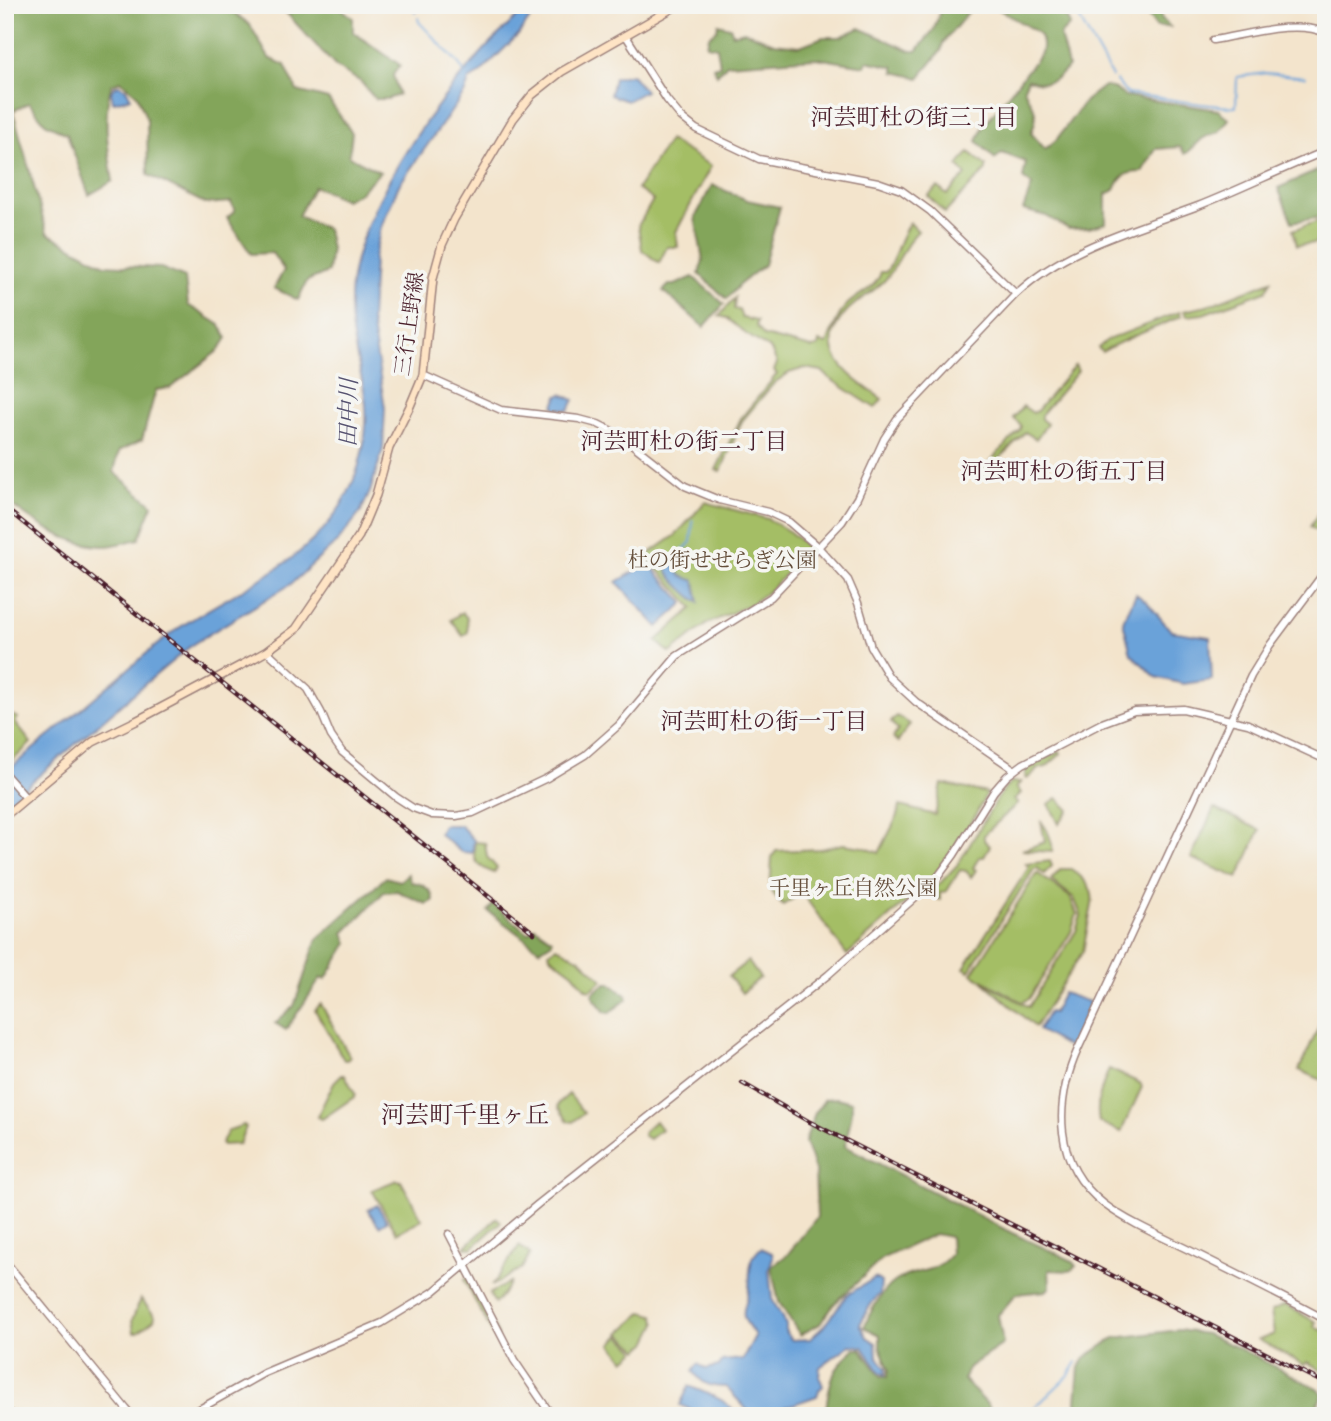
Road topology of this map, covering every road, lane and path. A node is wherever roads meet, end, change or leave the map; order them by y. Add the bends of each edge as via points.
1 (678, 5) edge
2 (1325, 31) edge
3 (626, 36) junction
4 (1213, 40) dead end
5 (1326, 151) edge
6 (1016, 294) junction
7 (423, 375) junction
8 (819, 548) junction
9 (1326, 570) edge
10 (267, 651) junction
11 (1230, 719) junction
12 (1326, 760) edge
13 (1015, 770) junction
14 (5, 775) edge
15 (25, 797) junction
16 (5, 816) edge
17 (449, 1234) dead end
18 (5, 1262) edge
19 (466, 1266) junction
20 (1326, 1320) edge
21 (1326, 1400) edge
22 (5, 1412) edge
23 (16, 1416) edge
24 (132, 1416) edge
25 (187, 1416) edge
26 (552, 1416) edge
27 (1318, 1416) edge

1 - 3 main road, 三行上野線
2 - 4 street via 1291,27
3 - 6 street via 667,100 696,129 759,159 901,190 930,211
3 - 7 main road, 三行上野線 via 561,72 532,95 513,119 449,228 436,263
5 - 6 street via 1074,253 1049,266
6 - 8 street via 897,419 853,506
7 - 8 street via 501,410 579,419 610,429 685,486 777,515
7 - 10 main road, 三行上野線 via 389,448 359,536 296,629
8 - 10 street via 762,604 677,656 619,725 585,755 532,786 464,815 441,817 413,808 349,760 331,736 308,689
8 - 13 street via 852,587 871,647 889,677
9 - 11 street via 1270,645
10 - 15 main road, 三行上野線 via 93,741
11 - 12 street
11 - 13 street via 1183,709 1134,711
11 - 20 street via 1068,1071 1062,1093 1063,1130 1076,1168 1109,1207
13 - 19 street via 994,791 943,871 871,939
14 - 15 street
15 - 16 main road, 三行上野線
17 - 19 street
18 - 24 street
19 - 25 street via 382,1323 264,1373
19 - 26 street via 529,1385
21 - 27 street
22 - 23 main road

